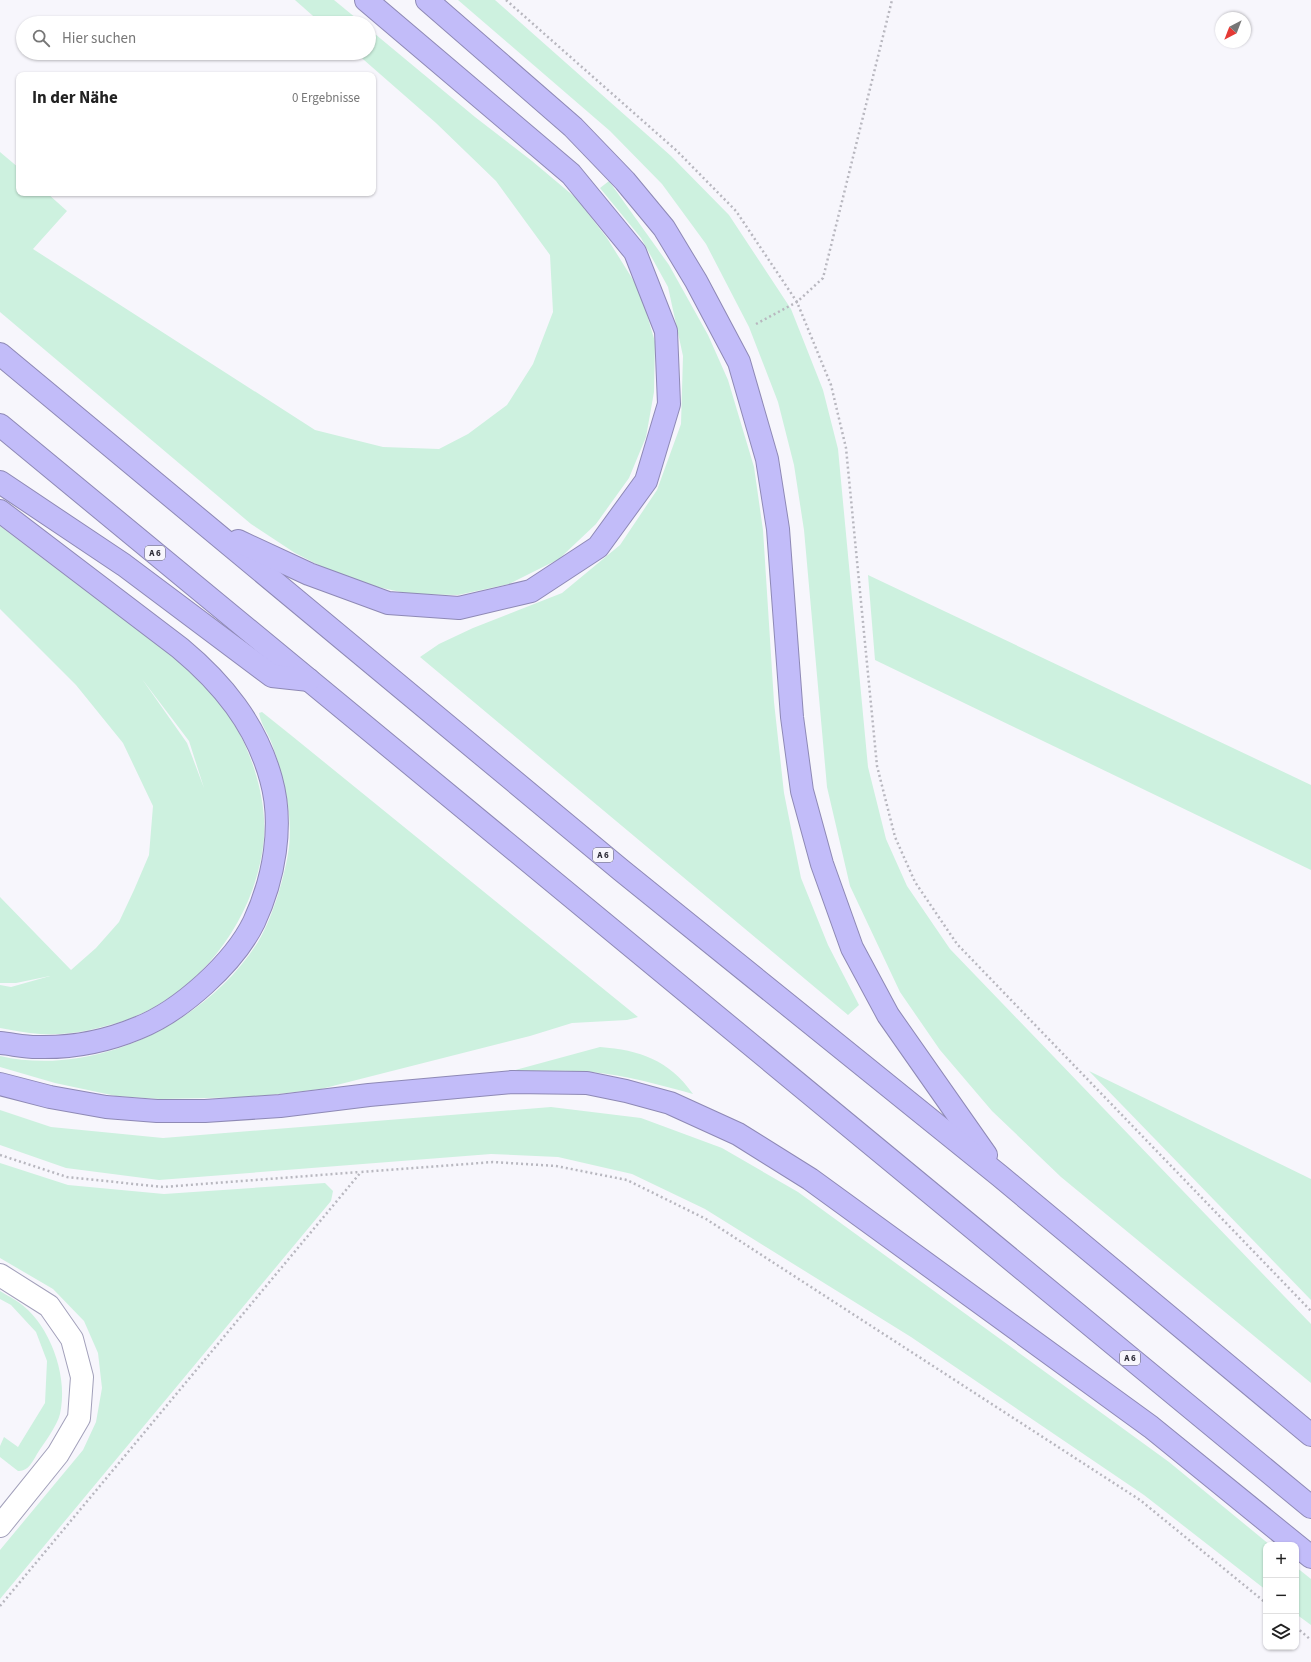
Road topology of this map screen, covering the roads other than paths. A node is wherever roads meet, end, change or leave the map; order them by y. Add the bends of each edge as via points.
1 (366, 0) edge
2 (427, 0) edge
3 (0, 354) edge
4 (0, 425) edge
5 (0, 482) edge
6 (0, 511) edge
7 (210, 528) junction
8 (309, 680) junction
9 (0, 1042) edge
10 (0, 1084) edge
11 (1000, 1176) junction
12 (0, 1274) edge
13 (1311, 1435) edge
14 (1311, 1507) edge
15 (0, 1526) edge
16 (1311, 1557) edge

1 - 7 highway via 571,174 635,252 666,331 669,404 646,481 598,547 531,591 459,608 388,603 309,574
2 - 11 highway via 573,127 625,181 664,228 696,281 739,362 767,459 778,529 792,717 802,791 822,864 852,948 888,1015
3 - 7 highway, A 6
4 - 8 highway, A 6
5 - 8 highway via 124,565 272,676
6 - 9 highway via 180,648 219,684 254,734 271,779 276,814 276,849 270,878 253,922 231,955 200,989 169,1013 139,1028 104,1039 63,1047 35,1047
7 - 11 highway, A 6 via 628,875
8 - 14 highway, A 6
10 - 16 highway via 99,1106 157,1111 280,1106 512,1082 587,1083 670,1103 738,1134 810,1178 1151,1427
11 - 13 highway, A 6
12 - 15 lane via 49,1306 72,1339 82,1377 79,1418 58,1454

